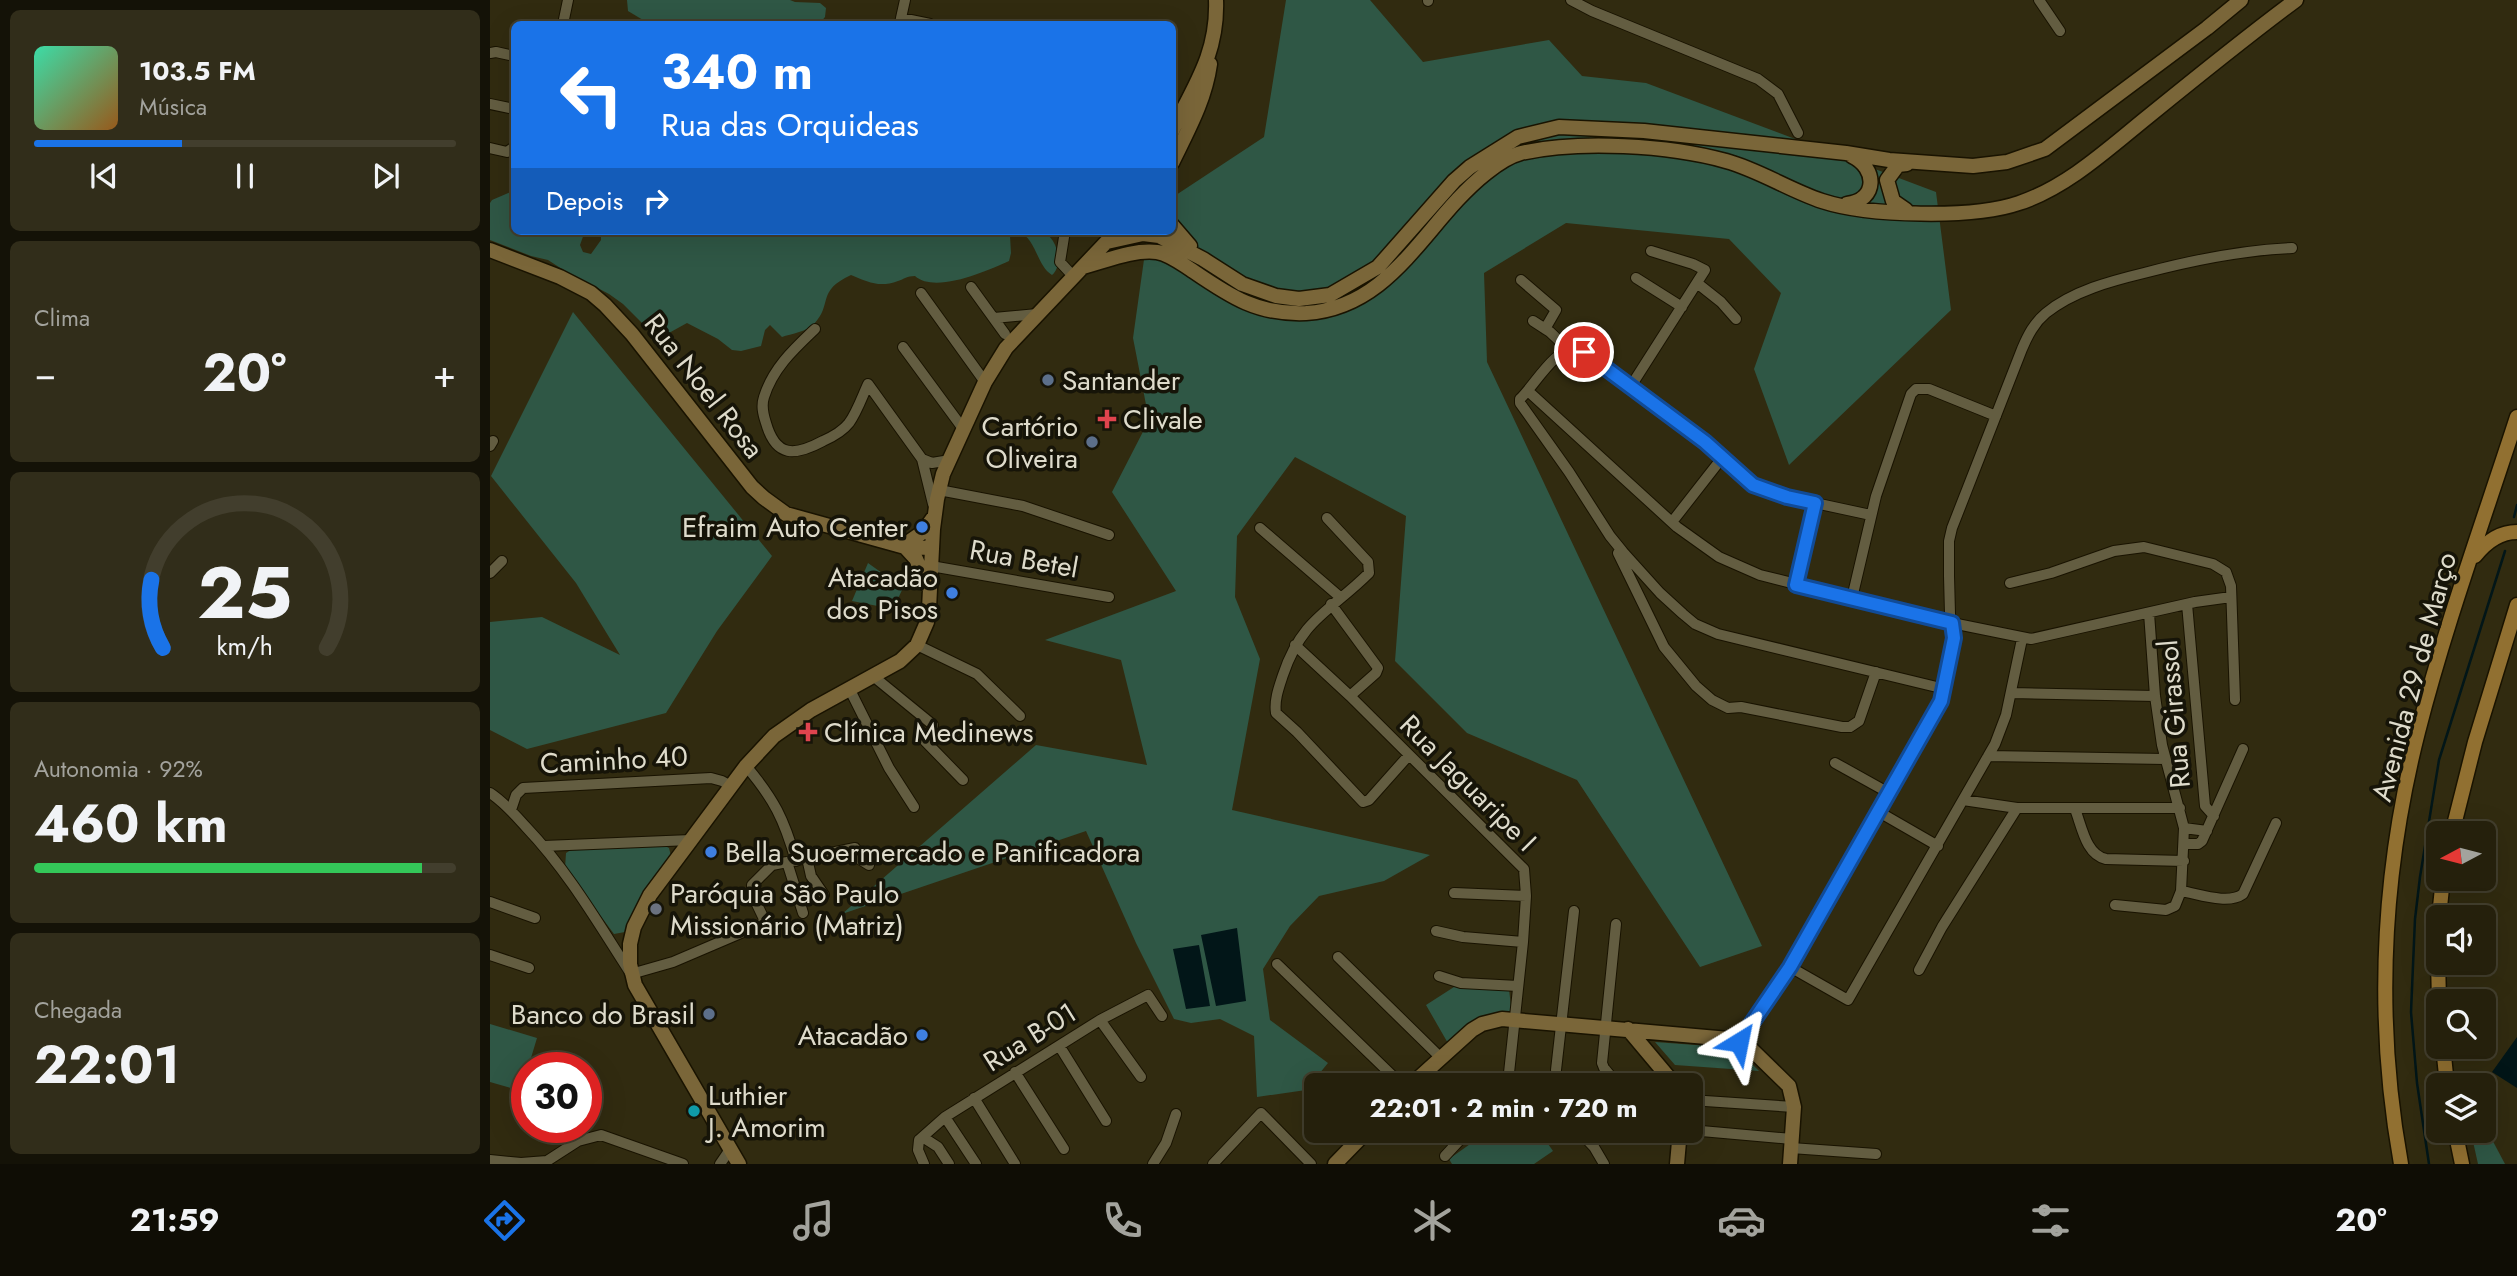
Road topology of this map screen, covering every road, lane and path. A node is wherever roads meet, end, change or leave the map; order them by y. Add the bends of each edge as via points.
1 (568, 0) edge
2 (905, 0) edge
3 (1216, 0) edge
4 (1571, 0) edge
5 (2039, 0) edge
6 (2241, 0) edge
7 (2296, 0) edge
8 (564, 21) edge
9 (900, 21) edge
10 (2060, 31) dead end
11 (1211, 50) junction
12 (490, 53) edge
13 (511, 55) edge
14 (490, 104) edge
15 (511, 108) edge
16 (1176, 123) edge
17 (1798, 133) dead end
18 (490, 148) edge
19 (511, 149) edge
20 (1846, 153) junction
21 (1176, 155) edge
22 (1919, 162) junction
23 (1831, 203) junction
24 (1915, 213) junction
25 (1176, 230) edge
26 (1064, 235) edge
27 (1151, 235) edge
28 (1112, 236) edge
29 (2292, 248) dead end
30 (490, 250) edge
31 (1651, 251) dead end
32 (1203, 259) junction
33 (1078, 272) junction
34 (1636, 278) dead end
35 (1521, 280) dead end
36 (1697, 283) junction
37 (971, 286) dead end
38 (921, 293) dead end
39 (1682, 307) junction
40 (1037, 314) junction
41 (994, 318) junction
42 (1736, 319) dead end
43 (1533, 321) dead end
44 (815, 329) dead end
45 (1545, 329) junction
46 (1005, 334) dead end
47 (903, 347) dead end
48 (1568, 349) junction
49 (985, 382) junction
50 (1631, 386) junction
51 (1528, 391) junction
52 (1996, 416) junction
53 (2517, 417) edge
54 (964, 430) junction
55 (1722, 458) junction
56 (922, 459) junction
57 (950, 460) junction
58 (939, 490) junction
59 (1815, 503) junction
60 (935, 514) junction
61 (1871, 515) junction
62 (1326, 518) dead end
63 (1672, 522) junction
64 (1259, 528) dead end
65 (2517, 532) edge
66 (1109, 536) dead end
67 (1610, 536) junction
68 (908, 544) junction
69 (932, 545) junction
70 (502, 561) dead end
71 (2469, 564) junction
72 (931, 566) junction
73 (490, 573) edge
74 (2010, 583) dead end
75 (1796, 585) junction
76 (930, 595) junction
77 (1109, 597) dead end
78 (1340, 597) junction
79 (2231, 597) junction
80 (1852, 598) junction
81 (1331, 604) junction
82 (2186, 604) junction
83 (2517, 605) edge
84 (2149, 612) junction
85 (1952, 623) junction
86 (2517, 638) edge
87 (2022, 639) junction
88 (917, 645) junction
89 (1295, 645) junction
90 (1876, 672) junction
91 (873, 676) junction
92 (2493, 683) junction
93 (849, 688) junction
94 (1945, 689) junction
95 (2012, 693) junction
96 (1350, 696) junction
97 (2155, 696) junction
98 (2235, 700) dead end
99 (1020, 716) dead end
100 (2243, 749) dead end
101 (1409, 755) junction
102 (1988, 756) junction
103 (2165, 760) junction
104 (1835, 763) dead end
105 (746, 766) junction
106 (963, 780) dead end
107 (731, 786) junction
108 (1889, 793) junction
109 (491, 798) edge
110 (1963, 800) junction
111 (914, 807) dead end
112 (2017, 808) junction
113 (2180, 808) junction
114 (2075, 809) junction
115 (511, 810) junction
116 (1879, 812) junction
117 (2214, 816) junction
118 (2455, 821) edge
119 (2276, 823) dead end
120 (2184, 828) junction
121 (2207, 831) junction
122 (691, 840) junction
123 (2184, 844) junction
124 (544, 846) junction
125 (1938, 846) junction
126 (807, 858) junction
127 (2184, 861) junction
128 (791, 862) junction
129 (869, 865) dead end
130 (2181, 891) junction
131 (1454, 893) dead end
132 (824, 895) dead end
133 (1526, 896) junction
134 (490, 902) edge
135 (2115, 905) dead end
136 (1574, 911) dead end
137 (803, 913) dead end
138 (535, 918) dead end
139 (1616, 924) dead end
140 (1436, 931) dead end
141 (606, 934) junction
142 (631, 936) junction
143 (1523, 942) junction
144 (490, 955) edge
145 (1338, 957) dead end
146 (1277, 964) dead end
147 (1790, 967) junction
148 (529, 968) dead end
149 (1919, 970) dead end
150 (631, 974) junction
151 (1440, 976) dead end
152 (1518, 986) junction
153 (1162, 1016) dead end
154 (1515, 1019) junction
155 (1100, 1020) junction
156 (1561, 1023) junction
157 (1607, 1027) junction
158 (1628, 1029) junction
159 (1739, 1042) junction
160 (1060, 1047) junction
161 (1440, 1057) junction
162 (1556, 1070) dead end
163 (1016, 1072) junction
164 (1390, 1073) edge
165 (1424, 1073) edge
166 (1509, 1073) dead end
167 (1609, 1073) edge
168 (1665, 1073) edge
169 (1141, 1077) dead end
170 (974, 1098) junction
171 (1703, 1101) edge
172 (1794, 1107) junction
173 (1176, 1114) dead end
174 (945, 1117) junction
175 (1106, 1121) dead end
176 (1703, 1132) edge
177 (602, 1135) edge
178 (919, 1140) junction
179 (573, 1143) edge
180 (1350, 1143) edge
181 (1457, 1143) edge
182 (1590, 1143) edge
183 (1679, 1143) edge
184 (2458, 1143) edge
185 (1792, 1144) junction
186 (730, 1148) junction
187 (1064, 1149) dead end
188 (1876, 1154) dead end
189 (1445, 1156) dead end
190 (490, 1160) edge
191 (548, 1162) edge
192 (682, 1164) edge
193 (720, 1164) edge
194 (739, 1164) edge
195 (924, 1164) edge
196 (949, 1164) edge
197 (976, 1164) edge
198 (1015, 1164) edge
199 (1153, 1164) edge
200 (1213, 1164) edge
201 (1311, 1164) edge
202 (1335, 1164) edge
203 (1604, 1164) edge
204 (1677, 1164) edge
205 (1790, 1164) edge
206 (2401, 1164) edge
207 (2462, 1164) edge

1 - 8 street
2 - 9 street
3 - 11 main road
4 - 17 street via 1758,79 1778,94
5 - 10 street
6 - 22 main road via 2045,149 2007,162 1973,166
7 - 24 main road via 2054,187 2019,204 1984,211
11 - 16 main road
11 - 21 main road via 1207,87
12 - 13 street
14 - 15 street
18 - 19 street
20 - 22 main road
20 - 23 main road via 1868,171 1870,189 1857,202
20 - 32 main road via 1644,131 1559,127 1518,137 1470,167 1378,267 1330,295 1276,296 1242,284
22 - 24 main road via 1898,165 1887,180 1892,201
23 - 24 main road
23 - 33 main road via 1727,161 1682,152 1567,145 1517,154 1494,167 1445,211 1395,273 1326,310 1273,312 1251,306 1155,251
25 - 32 main road
26 - 33 street via 1060,262
27 - 32 main road
28 - 33 main road
29 - 52 street via 2192,260 2115,280 2060,304 2029,334
30 - 68 main road, Rua Noel Rosa via 560,277 605,304 752,487 774,507 801,519
31 - 36 street via 1705,270
33 - 40 main road
34 - 39 street
35 - 45 street via 1556,310
36 - 39 street
36 - 42 street
37 - 41 street
38 - 49 street
39 - 50 street
40 - 41 street
40 - 49 main road via 1006,348
41 - 46 street
43 - 45 street
44 - 56 street via 786,356 763,397 770,437 790,453 836,435 848,423 868,384
45 - 48 street
47 - 54 street
48 - 50 street via 1578,348
48 - 51 street
49 - 54 main road
50 - 55 street
51 - 63 street
51 - 67 street via 1520,403
52 - 61 street via 1929,389 1916,389
52 - 85 street via 1952,528 1948,556
53 - 71 main road, Avenida 29 de Março
54 - 57 main road
55 - 59 street via 1753,485
55 - 63 street
56 - 57 street via 932,463
56 - 60 street
57 - 58 main road
58 - 60 main road
58 - 66 street via 1023,506
59 - 61 street
59 - 75 street
60 - 68 main road
60 - 69 main road
61 - 80 street
62 - 78 street via 1370,568
63 - 75 street via 1733,564
64 - 78 street
65 - 71 main road via 2491,540
67 - 90 street via 1660,593 1707,630
67 - 90 street via 1664,647 1696,686 1722,706 1850,727 1859,721
68 - 69 main road, Rua Noel Rosa
68 - 76 main road
69 - 72 main road
70 - 73 street
71 - 206 main road, Avenida 29 de Março via 2418,732 2390,892 2385,1025
72 - 76 main road
72 - 77 street, Rua Betel
74 - 79 street via 2114,551 2144,547 2221,568 2230,578
75 - 80 street
76 - 88 main road via 927,622
78 - 81 street
79 - 82 street
79 - 98 street
80 - 85 street
81 - 89 street
81 - 96 street via 1378,668
82 - 84 street
82 - 117 street, Rua Girassol via 2205,806
83 - 92 main road
84 - 87 street
84 - 97 street
85 - 87 street
85 - 94 street via 1954,638
86 - 92 main road
87 - 95 street
88 - 91 main road
88 - 99 street via 977,674
89 - 96 street, Rua Jaguaripe I
89 - 101 street via 1276,713 1358,799 1369,800
90 - 94 street
91 - 93 main road
91 - 106 street via 933,725 925,741
92 - 118 main road
93 - 105 main road via 785,727
93 - 111 street
94 - 108 street
95 - 97 street
95 - 102 street via 2002,730
96 - 101 street, Rua Jaguaripe I
97 - 103 street
100 - 117 street
101 - 133 street, Rua Jaguaripe I via 1524,869
102 - 103 street
102 - 110 street
103 - 113 street
104 - 108 street
105 - 107 main road
105 - 128 street via 778,808
107 - 115 street, Caminho 40 via 711,778 523,788
107 - 122 main road
108 - 116 street
109 - 115 street
110 - 112 street
110 - 125 street
112 - 114 street
112 - 149 street
113 - 114 street
113 - 120 street
114 - 127 street via 2097,856
115 - 124 street
116 - 125 street
116 - 147 street
117 - 121 street
119 - 130 street via 2240,897
120 - 121 street
120 - 123 street
121 - 123 street via 2198,844
122 - 124 street
122 - 142 main road via 642,908
123 - 127 street
124 - 141 street
125 - 147 street via 1848,1000
126 - 128 street
126 - 129 street via 855,848
126 - 132 street via 811,876
127 - 130 street
128 - 137 street
128 - 150 street via 772,865 752,886 762,924 673,962
130 - 135 street via 2172,909
131 - 133 street
133 - 143 street, Rua Jaguaripe I
134 - 138 street
136 - 156 street
139 - 157 street
140 - 143 street
141 - 142 street via 619,939
141 - 150 street
142 - 150 main road
143 - 152 street, Rua Jaguaripe I
144 - 148 street
145 - 161 street
146 - 164 street
147 - 159 street
150 - 186 main road
151 - 152 street via 1461,983
152 - 154 street, Rua Jaguaripe I
153 - 155 street, Rua B-01 via 1148,995
154 - 156 main road
154 - 161 main road via 1482,1024
154 - 166 street, Rua Jaguaripe I
155 - 160 street, Rua B-01
155 - 169 street
156 - 157 main road
156 - 162 street
157 - 158 main road
157 - 167 street via 1602,1063
158 - 159 main road
158 - 168 main road
159 - 172 main road via 1783,1079
160 - 163 street, Rua B-01
160 - 175 street
161 - 165 main road
163 - 170 street, Rua B-01
163 - 187 street
170 - 174 street, Rua B-01
170 - 198 street
171 - 172 street
172 - 185 main road
173 - 199 street
174 - 178 street, Rua B-01
174 - 197 street
176 - 185 street
177 - 192 street
178 - 195 street
178 - 196 street via 930,1141
179 - 191 street
180 - 202 main road
181 - 189 street
182 - 203 street
183 - 204 main road
184 - 207 main road
185 - 188 street
185 - 205 main road
186 - 193 street
186 - 194 main road
190 - 191 street
200 - 201 street via 1261,1113

